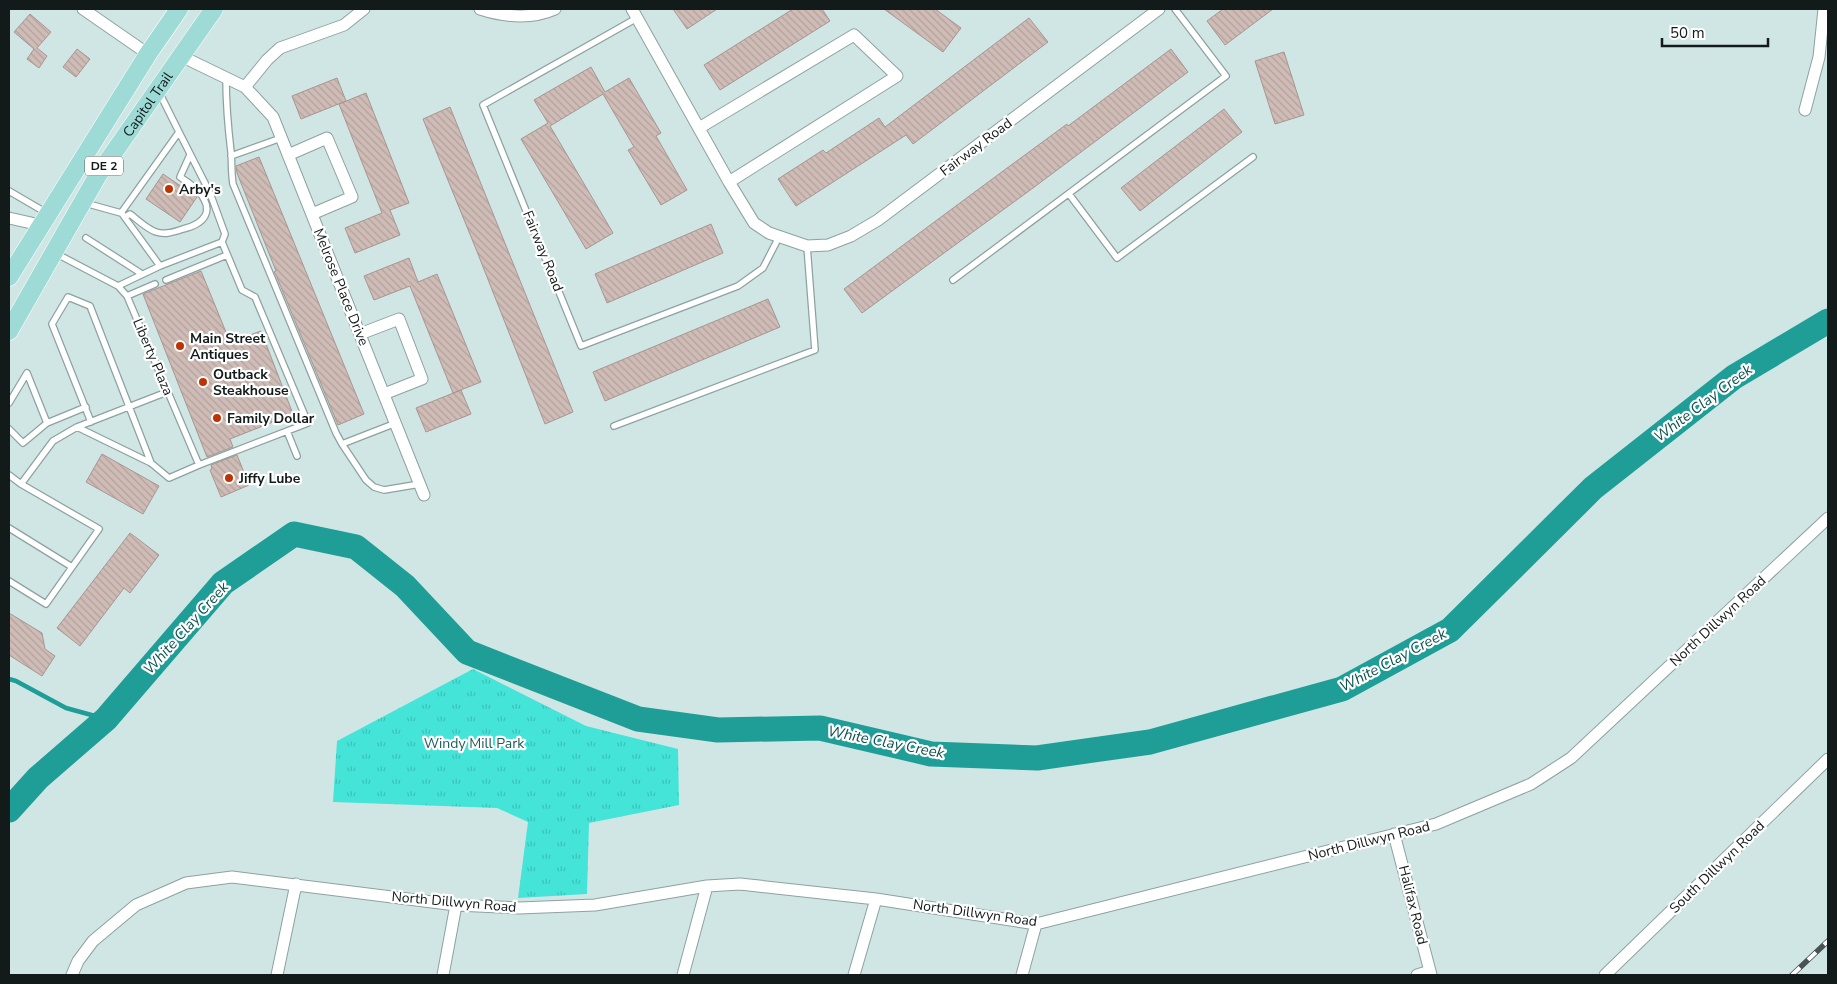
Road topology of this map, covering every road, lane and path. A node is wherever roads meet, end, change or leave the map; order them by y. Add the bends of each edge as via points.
1 (83, 9) edge
2 (179, 9) edge
3 (214, 9) edge
4 (364, 9) edge
5 (480, 9) edge
6 (555, 9) edge
7 (1159, 9) edge
8 (1175, 9) edge
9 (1824, 9) edge
10 (634, 13) edge
11 (148, 54) junction
12 (181, 56) junction
13 (226, 77) junction
14 (245, 87) junction
15 (158, 89) junction
16 (1805, 110) dead end
17 (699, 128) junction
18 (180, 132) junction
19 (281, 138) junction
20 (190, 155) junction
21 (288, 155) junction
22 (231, 156) junction
23 (1253, 157) dead end
24 (729, 182) junction
25 (9, 191) edge
26 (1069, 194) junction
27 (83, 203) junction
28 (312, 214) junction
29 (123, 215) junction
30 (9, 218) edge
31 (44, 219) junction
32 (779, 237) junction
33 (86, 238) dead end
34 (222, 242) junction
35 (807, 246) junction
36 (55, 253) junction
37 (227, 255) junction
38 (160, 266) junction
39 (142, 274) junction
40 (9, 277) edge
41 (166, 280) dead end
42 (953, 280) dead end
43 (155, 284) dead end
44 (118, 286) junction
45 (127, 296) junction
46 (9, 331) edge
47 (360, 334) junction
48 (168, 392) junction
49 (384, 394) junction
50 (9, 403) edge
51 (129, 406) junction
52 (86, 407) junction
53 (91, 422) junction
54 (46, 423) junction
55 (396, 423) junction
56 (614, 426) dead end
57 (77, 427) junction
58 (9, 429) edge
59 (287, 431) junction
60 (342, 444) junction
61 (298, 456) dead end
62 (151, 463) junction
63 (199, 465) junction
64 (9, 475) edge
65 (21, 484) junction
66 (420, 484) junction
67 (424, 495) dead end
68 (1828, 518) edge
69 (9, 528) edge
70 (72, 567) junction
71 (9, 581) edge
72 (1828, 759) edge
73 (1394, 834) junction
74 (296, 884) junction
75 (706, 886) junction
76 (876, 899) junction
77 (456, 904) junction
78 (1036, 924) junction
79 (1431, 973) edge
80 (72, 975) edge
81 (277, 975) edge
82 (443, 975) edge
83 (683, 975) edge
84 (854, 975) edge
85 (1022, 975) edge
86 (1417, 975) edge
87 (1605, 975) edge

1 - 11 street
2 - 11 main road, Capitol Trail / DE 2
3 - 12 main road, Capitol Trail / DE 2
4 - 14 street via 344,25 280,48
5 - 6 street via 503,16 526,16
7 - 35 street, Fairway Road via 878,220 828,245
8 - 26 lane via 1226,76
9 - 16 street via 1818,57
10 - 17 street, Fairway Road
10 - 32 lane, Fairway Road via 484,105 582,346 738,286 762,268
11 - 31 main road, Capitol Trail / DE 2
12 - 13 street, Melrose Place Drive
12 - 15 main road, Capitol Trail / DE 2
13 - 14 street, Melrose Place Drive
13 - 22 lane
14 - 19 street, Melrose Place Drive via 273,117
15 - 18 lane
15 - 27 main road, Capitol Trail / DE 2 via 98,175
17 - 24 street, Fairway Road
17 - 24 street via 854,35 897,76
18 - 20 lane
18 - 29 lane
19 - 21 street, Melrose Place Drive
19 - 22 lane
20 - 29 lane via 180,177 203,198 207,214 203,220 193,227 161,233 130,214
20 - 34 lane via 210,193 225,234
21 - 28 street, Melrose Place Drive
21 - 28 street via 327,138 352,197
22 - 60 lane via 233,184
23 - 26 lane via 1116,258
24 - 32 street, Fairway Road via 754,223
25 - 31 lane
26 - 42 lane
27 - 29 lane
27 - 36 main road, Capitol Trail / DE 2
28 - 47 street, Melrose Place Drive
29 - 38 lane
30 - 31 street
31 - 40 main road, Capitol Trail / DE 2
32 - 35 street, Fairway Road
33 - 39 lane
34 - 37 lane
34 - 38 lane
35 - 56 lane via 815,350
36 - 44 lane, Liberty Plaza
36 - 46 main road, Capitol Trail / DE 2
37 - 41 lane
37 - 59 lane via 242,290 255,296 308,423
38 - 39 lane
39 - 44 lane
43 - 45 lane
44 - 45 lane, Liberty Plaza
45 - 48 lane, Liberty Plaza
47 - 49 street, Melrose Place Drive
47 - 49 street via 399,319 422,379
48 - 51 lane
48 - 63 lane, Liberty Plaza
49 - 55 street, Melrose Place Drive
50 - 54 lane via 28,373
51 - 52 lane via 90,306 68,297 52,324
51 - 53 lane
51 - 62 lane
52 - 53 lane
52 - 54 lane
53 - 57 lane
54 - 58 lane via 23,443
55 - 60 lane
55 - 66 street, Melrose Place Drive
57 - 62 lane
57 - 65 lane via 52,441
59 - 61 lane
59 - 63 lane
60 - 66 lane via 374,488 384,490
62 - 63 lane via 169,478
64 - 65 lane
65 - 70 lane via 99,529
66 - 67 street, Melrose Place Drive
68 - 73 street, North Dillwyn Road via 1571,758 1531,784 1436,824
69 - 70 lane
70 - 71 lane via 46,604
72 - 87 street, South Dillwyn Road
73 - 78 street, North Dillwyn Road
73 - 79 street, Halifax Road
74 - 77 street, North Dillwyn Road
74 - 80 street, North Dillwyn Road via 232,876 186,883 136,905 93,941
74 - 81 street
75 - 76 street, North Dillwyn Road via 740,884
75 - 77 street, North Dillwyn Road via 595,905 519,908
75 - 83 street
76 - 78 street, North Dillwyn Road
76 - 84 street
77 - 82 street
78 - 85 street
79 - 86 street

